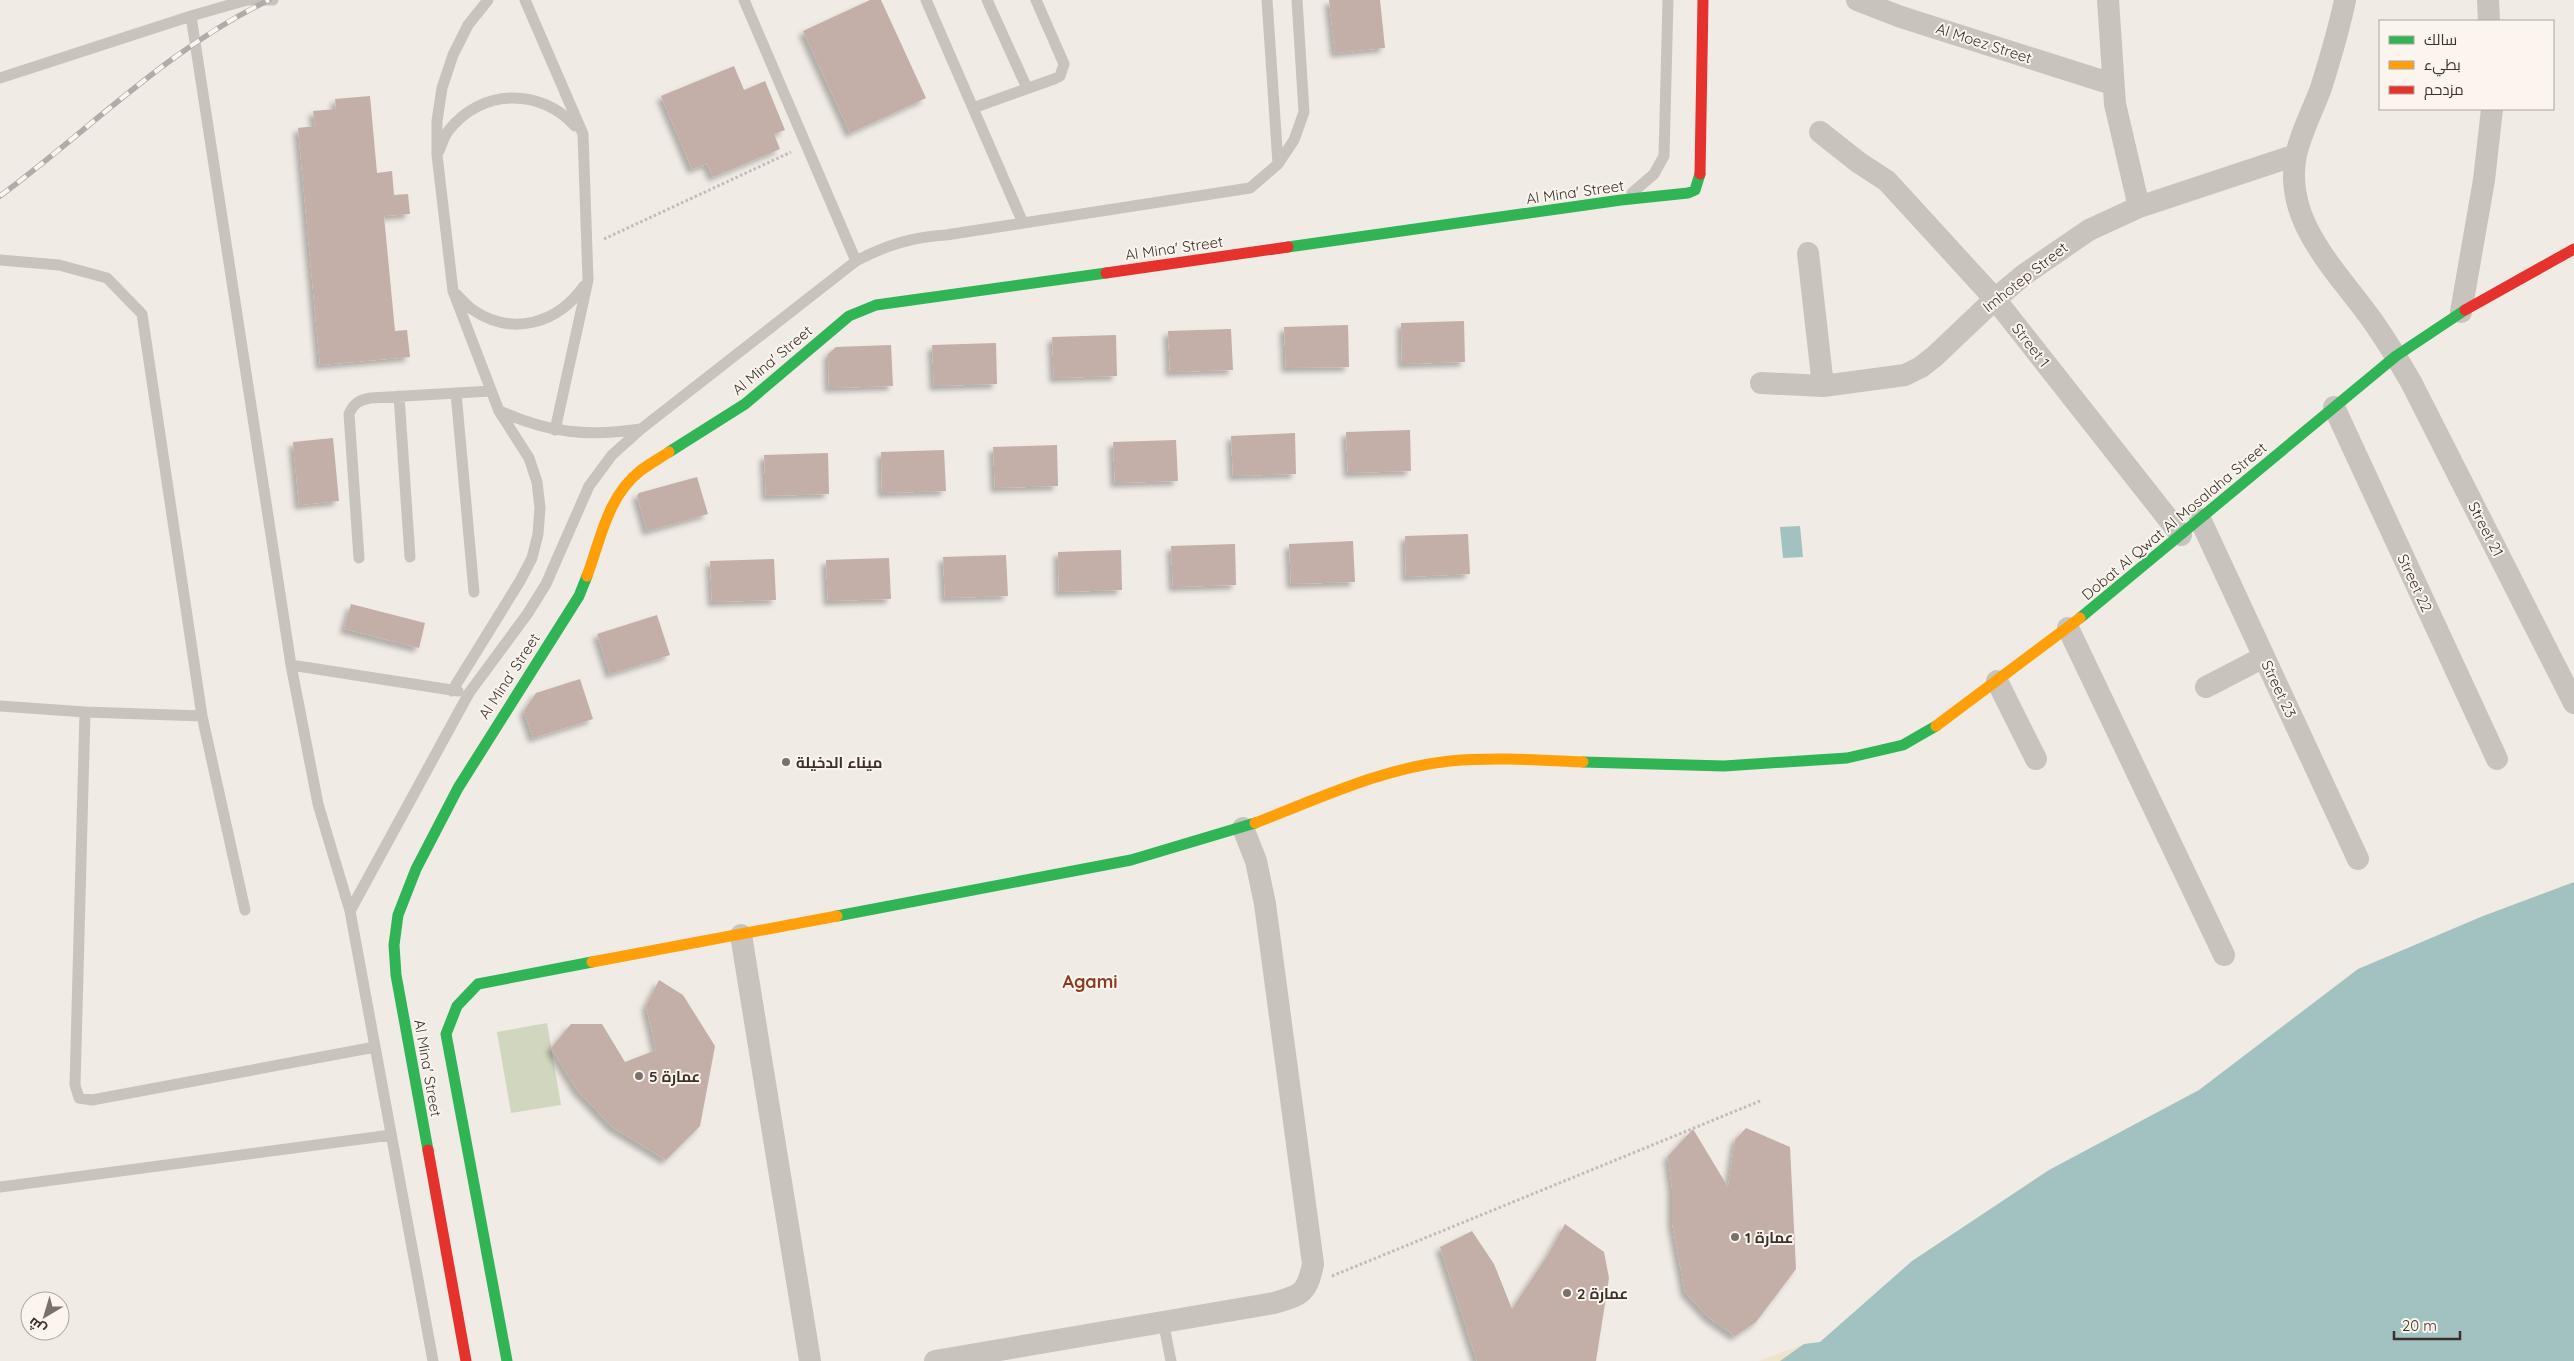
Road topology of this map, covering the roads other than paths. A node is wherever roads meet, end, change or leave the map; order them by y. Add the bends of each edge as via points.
1 (247, 0) edge
2 (273, 0) edge
3 (488, 0) edge
4 (525, 0) edge
5 (744, 0) edge
6 (926, 0) edge
7 (987, 0) edge
8 (1036, 0) edge
9 (1267, 0) edge
10 (1296, 0) edge
11 (1668, 0) edge
12 (1703, 0) edge
13 (1857, 0) edge
14 (2108, 0) edge
15 (2345, 0) edge
16 (2488, 0) edge
17 (1902, 8) edge
18 (191, 16) junction
19 (2489, 20) edge
20 (0, 78) edge
21 (2112, 84) junction
22 (1027, 88) junction
23 (973, 108) junction
24 (2492, 110) edge
25 (1820, 132) dead end
26 (582, 134) junction
27 (436, 155) junction
28 (2296, 155) junction
29 (1278, 164) junction
30 (1621, 200) junction
31 (2139, 207) junction
32 (1023, 223) junction
33 (2574, 249) edge
34 (1808, 253) dead end
35 (0, 260) edge
36 (856, 261) junction
37 (588, 280) junction
38 (453, 291) junction
39 (1995, 299) junction
40 (2461, 312) junction
41 (2396, 356) junction
42 (1760, 383) dead end
43 (1823, 386) junction
44 (492, 391) junction
45 (456, 393) junction
46 (399, 396) junction
47 (2334, 407) junction
48 (499, 411) junction
49 (555, 430) junction
50 (641, 430) junction
51 (2200, 519) junction
52 (2181, 535) junction
53 (410, 557) dead end
54 (359, 558) dead end
55 (474, 592) dead end
56 (2068, 628) junction
57 (2264, 657) junction
58 (291, 665) junction
59 (1997, 681) junction
60 (2206, 687) dead end
61 (452, 691) junction
62 (469, 693) junction
63 (2574, 703) edge
64 (0, 706) edge
65 (85, 712) junction
66 (202, 716) junction
67 (2036, 759) dead end
68 (2497, 759) dead end
69 (1243, 828) junction
70 (2358, 859) dead end
71 (245, 910) dead end
72 (350, 911) junction
73 (741, 935) junction
74 (2224, 955) dead end
75 (375, 1047) junction
76 (391, 1135) junction
77 (0, 1187) edge
78 (1164, 1321) junction
79 (979, 1357) edge
80 (433, 1361) edge
81 (466, 1361) edge
82 (507, 1361) edge
83 (810, 1361) edge
84 (935, 1361) edge
85 (1171, 1361) edge

1 - 2 lane
1 - 18 lane
3 - 27 lane via 468,25 452,55 442,88
4 - 26 lane
5 - 36 lane
6 - 23 lane
7 - 22 lane
8 - 22 lane via 1064,64 1060,76
9 - 29 lane
10 - 29 lane via 1304,112 1294,140
11 - 30 lane via 1664,156 1654,174
12 - 30 street, Al Mina' Street via 1699,182 1695,190 1688,193
13 - 17 street, Al Moez Street
14 - 21 street
15 - 28 street via 2321,88
16 - 19 street
17 - 21 street, Al Moez Street
18 - 20 lane
18 - 58 lane
21 - 31 street
22 - 23 lane
23 - 32 lane
24 - 40 street via 2486,172
25 - 39 street, Street 1 via 1887,180
26 - 27 lane via 565,114 542,101 516,96 490,100 466,112 448,131
26 - 37 lane
27 - 38 lane
28 - 31 street, Imhotep Street
28 - 41 street, Street 21 via 2296,197 2310,236
29 - 32 lane via 1250,188
30 - 81 street, Al Mina' Street via 876,305 849,316 745,404 630,480 612,505 595,558 578,596 457,788 398,914 394,944 396,975
31 - 39 street, Imhotep Street via 2109,219 2068,242
32 - 36 lane via 900,241
33 - 40 street, Dobat Al Qwat Al Mosalaha Street
34 - 43 street
35 - 66 lane via 59,265 107,278 142,314
36 - 50 lane
37 - 38 lane via 573,302 550,318 524,324 497,322 472,310
37 - 49 lane
38 - 44 lane
39 - 43 street, Imhotep Street via 1921,368 1887,379
39 - 52 street, Street 1
40 - 41 street, Dobat Al Qwat Al Mosalaha Street
41 - 47 street, Dobat Al Qwat Al Mosalaha Street
41 - 63 street, Street 21
42 - 43 street, Imhotep Street
44 - 45 lane
44 - 48 lane
45 - 46 lane
45 - 55 lane
46 - 53 lane
46 - 54 lane via 361,400 350,414
47 - 51 street, Dobat Al Qwat Al Mosalaha Street
47 - 68 street, Street 22
48 - 49 lane
48 - 61 lane via 529,458 537,482 538,534 532,558 520,581
49 - 50 lane via 584,434
50 - 62 lane via 612,455 589,486 546,584
51 - 52 street, Dobat Al Qwat Al Mosalaha Street
51 - 57 street, Street 23
52 - 56 street, Dobat Al Qwat Al Mosalaha Street
56 - 59 street, Dobat Al Qwat Al Mosalaha Street
56 - 74 street
57 - 60 street
57 - 70 street, Street 23
58 - 61 lane
58 - 72 lane via 318,804
59 - 67 street
59 - 69 street, Dobat Al Qwat Al Mosalaha Street via 1931,729 1903,745 1847,758 1724,766 1449,761 1384,774
61 - 62 lane
62 - 72 lane
64 - 65 lane
65 - 66 lane
65 - 75 lane via 74,1085 78,1098 92,1100
66 - 71 lane
69 - 73 street, Dobat Al Qwat Al Mosalaha Street via 1131,860
69 - 78 street via 1256,861 1266,904 1313,1264 1308,1285 1294,1297
72 - 75 lane
73 - 82 street, Dobat Al Qwat Al Mosalaha Street via 478,984 462,995 446,1034
73 - 83 street
75 - 76 lane
76 - 77 lane
76 - 80 lane
78 - 79 street
78 - 85 lane
79 - 84 street

